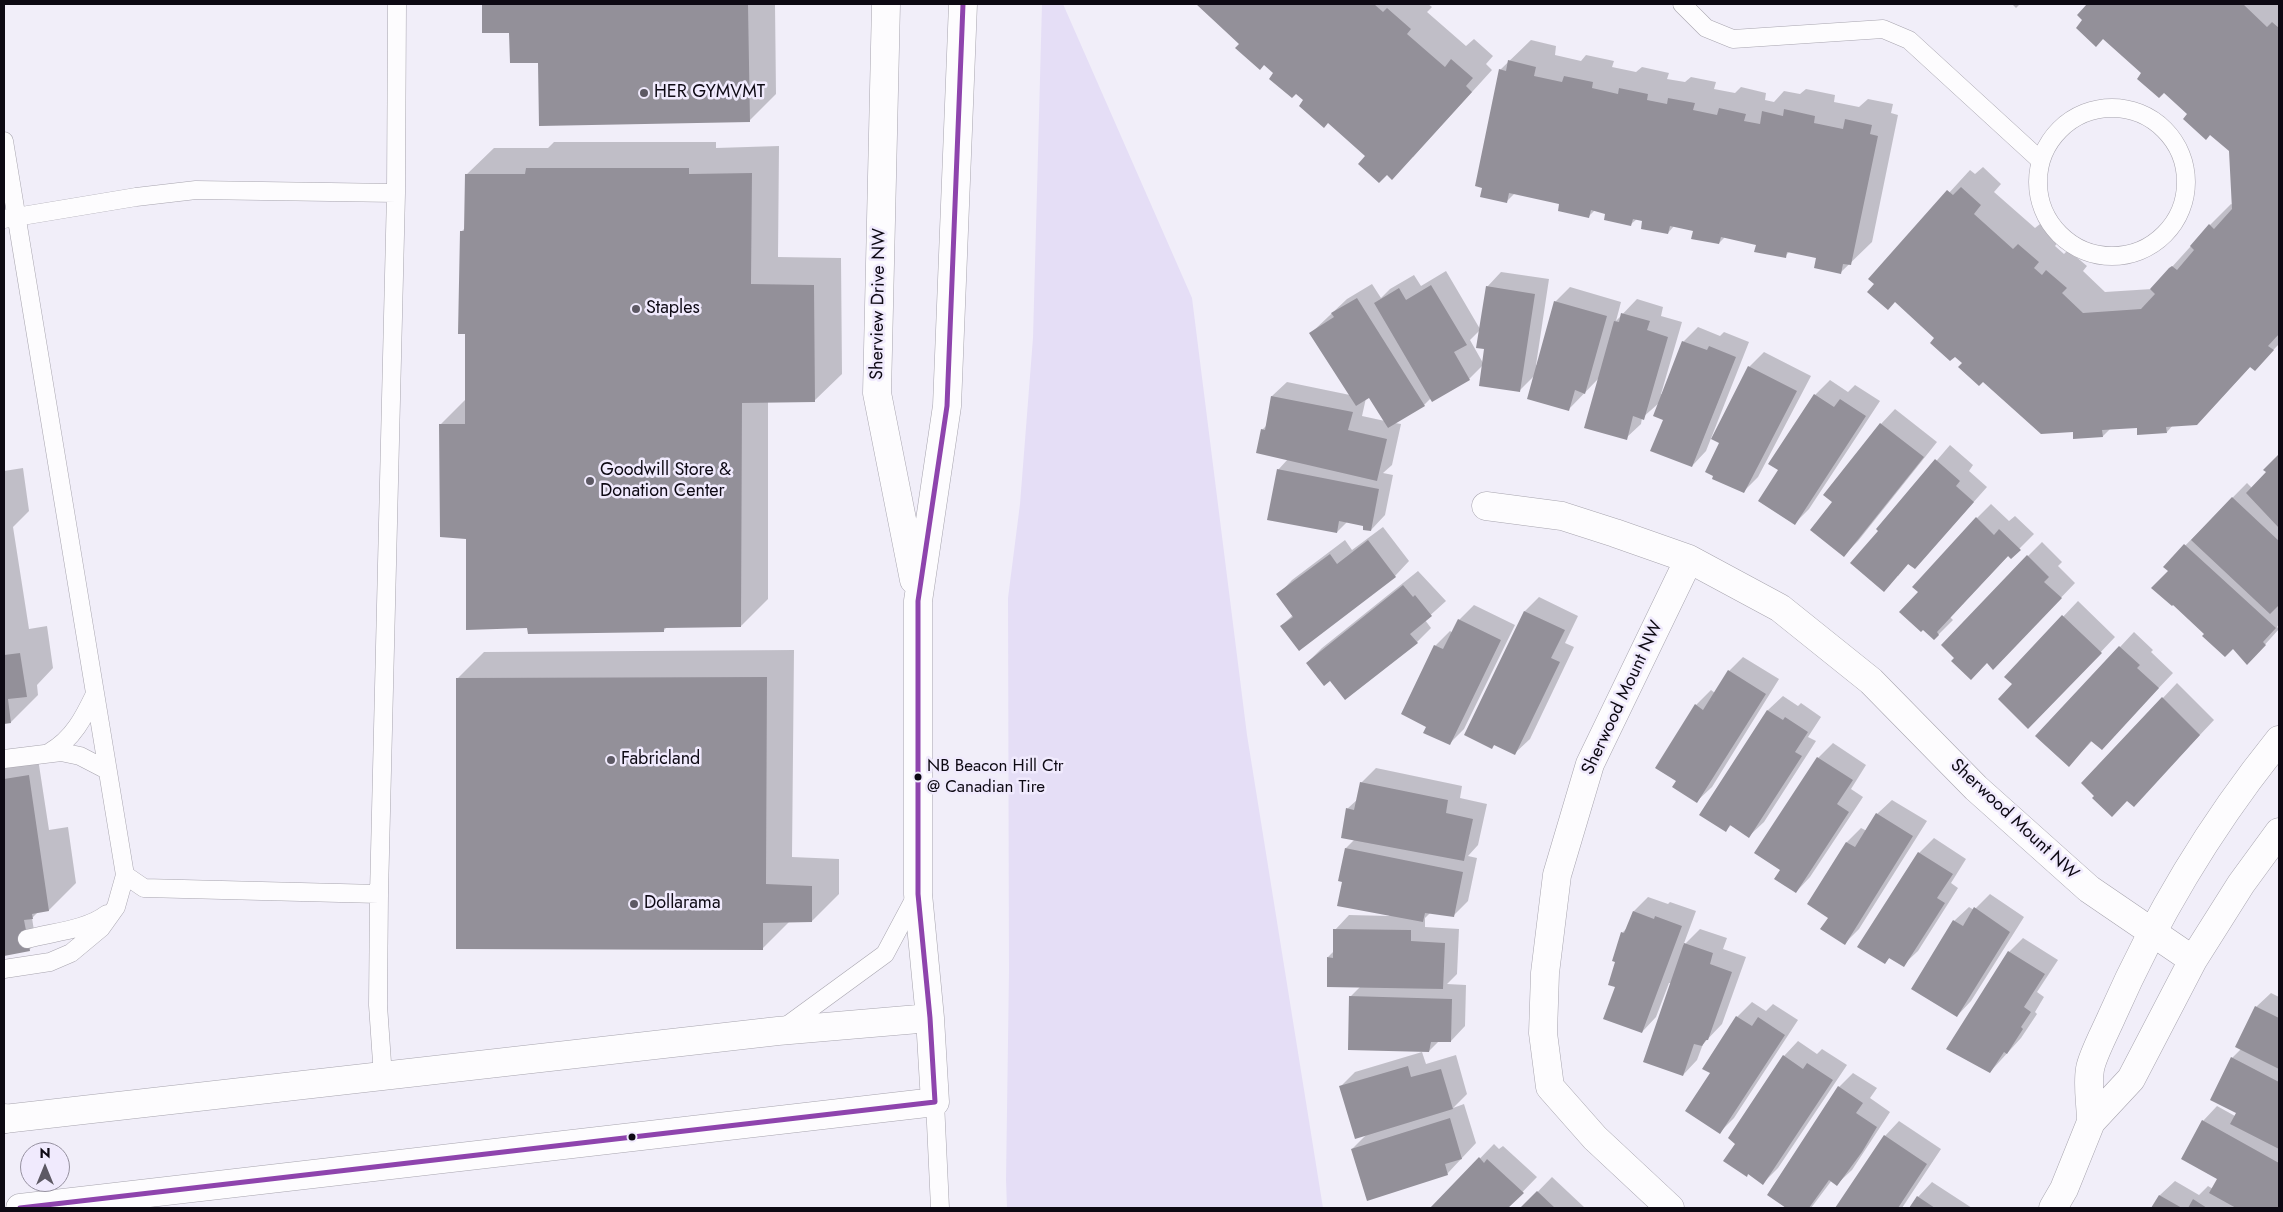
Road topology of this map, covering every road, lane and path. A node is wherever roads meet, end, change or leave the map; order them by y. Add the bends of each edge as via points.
1 (396, 4) edge
2 (886, 4) edge
3 (963, 4) edge
4 (1682, 4) edge
5 (4, 141) edge
6 (2040, 160) junction
7 (396, 193) junction
8 (10, 218) edge
9 (1486, 506) dead end
10 (1689, 559) junction
11 (918, 601) junction
12 (94, 694) junction
13 (2279, 740) edge
14 (50, 752) junction
15 (4, 759) edge
16 (107, 770) junction
17 (2279, 832) edge
18 (125, 875) junction
19 (379, 894) junction
20 (918, 894) junction
21 (116, 907) junction
22 (2152, 934) junction
23 (27, 939) dead end
24 (2193, 960) junction
25 (4, 970) edge
26 (930, 1018) junction
27 (778, 1031) junction
28 (383, 1077) junction
29 (935, 1102) junction
30 (4, 1119) edge
31 (2091, 1122) junction
32 (20, 1208) edge
33 (940, 1208) edge
34 (1670, 1208) edge
35 (2053, 1208) edge

1 - 7 lane
2 - 11 street, Sherview Drive NW via 877,393
3 - 11 street, Sherview Drive NW via 947,406
4 - 6 lane via 1706,28 1733,39 1883,29 1909,40
5 - 8 lane
6 - 6 lane via 2038,193 2044,209 2050,224 2075,248 2107,257 2140,252 2168,233 2184,204 2187,171 2174,140 2150,117 2118,107 2085,112 2057,131
7 - 8 lane via 196,190
7 - 19 lane
8 - 12 lane
9 - 10 street, Sherwood Mount NW via 1562,516
10 - 22 street, Sherwood Mount NW via 1780,608 1871,681 1976,788 2089,889
10 - 34 street, Sherwood Mount NW via 1590,764 1557,875 1545,973 1543,1033 1550,1087 1595,1138
11 - 20 street, Sherview Drive NW
12 - 14 lane via 73,733
12 - 16 lane
13 - 22 street via 2224,814
14 - 15 lane
14 - 16 lane via 71,753
16 - 18 lane
17 - 24 street via 2241,884
18 - 19 lane via 144,888
18 - 21 lane
19 - 28 lane via 378,1005
20 - 26 street, Sherview Drive NW
20 - 27 lane via 885,954
21 - 23 lane via 100,919
21 - 25 lane via 100,928 71,954 50,962
22 - 24 street, Sherwood Mount NW
22 - 31 street via 2090,1068
24 - 31 street via 2131,1079
26 - 27 street
26 - 29 street, Sherview Drive NW
27 - 28 street
28 - 30 street
29 - 32 street
29 - 33 lane
31 - 35 street

